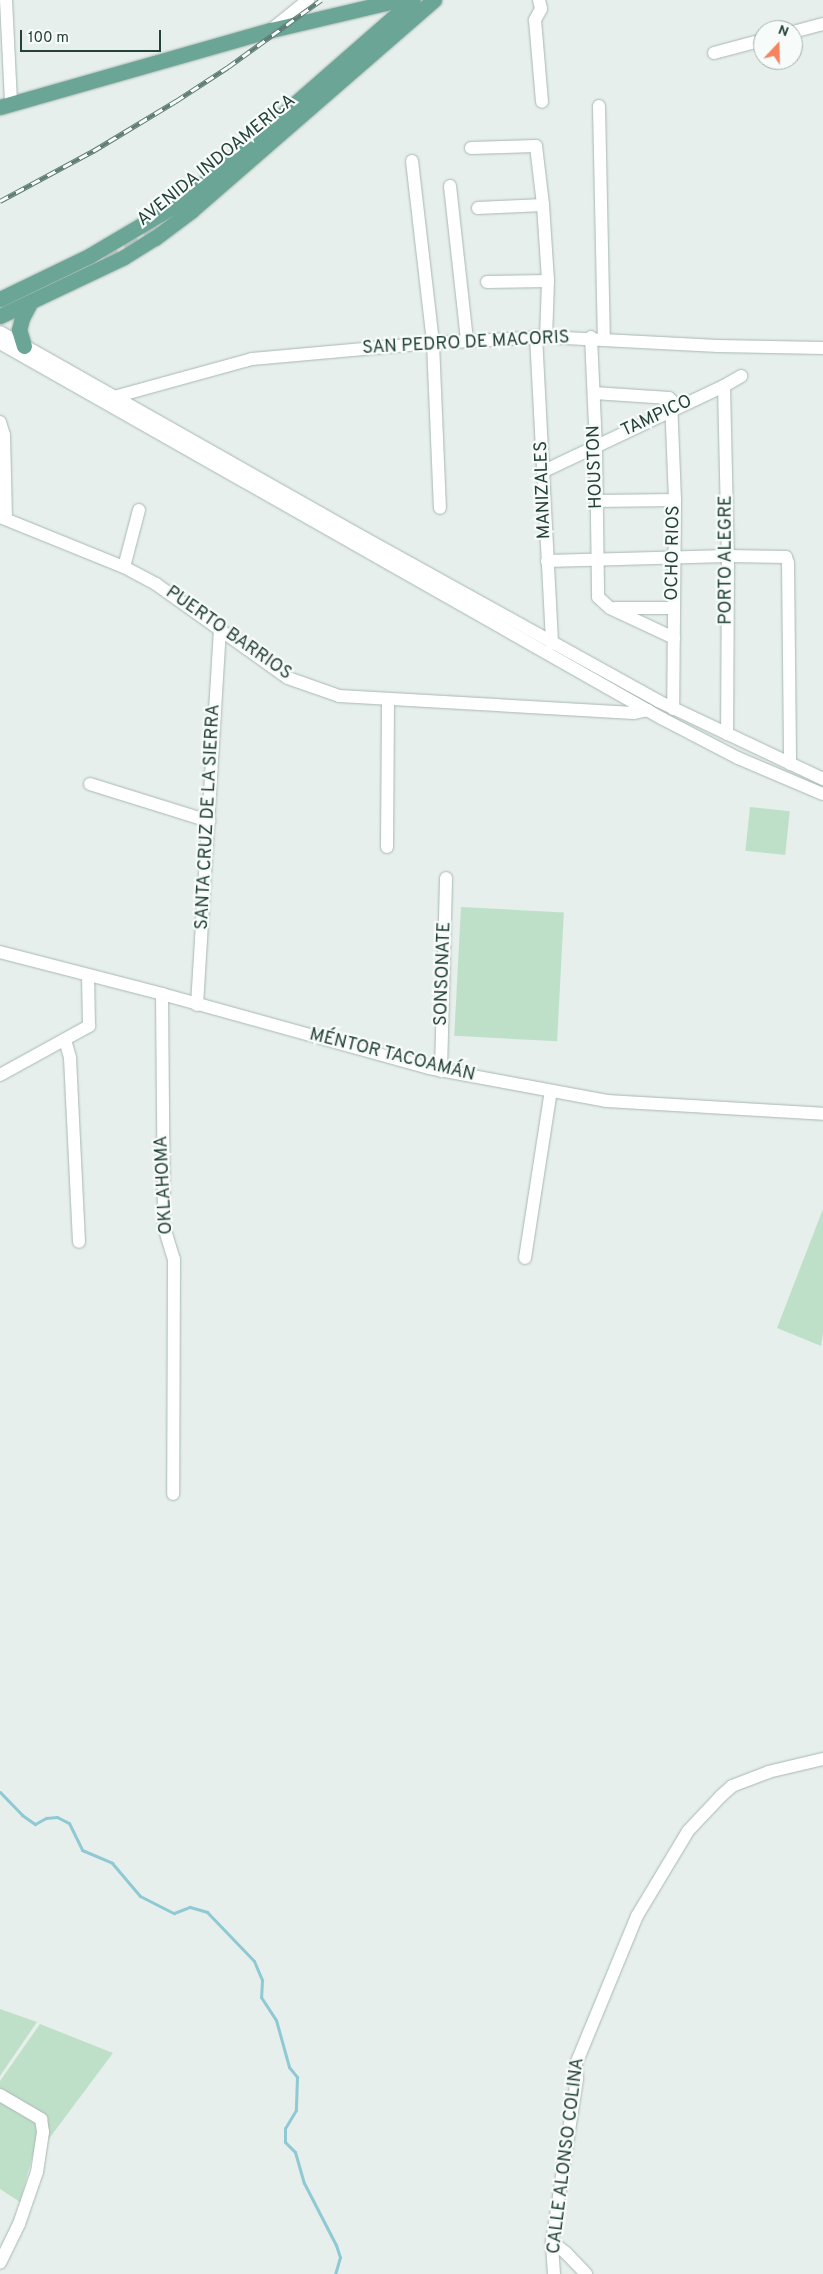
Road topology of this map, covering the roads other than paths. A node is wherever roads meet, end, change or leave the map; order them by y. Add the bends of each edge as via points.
1 (6, 0) edge
2 (308, 0) edge
3 (413, 0) edge
4 (434, 0) edge
5 (539, 0) edge
6 (400, 4) edge
7 (823, 24) edge
8 (803, 29) edge
9 (271, 30) junction
10 (753, 43) edge
11 (714, 53) dead end
12 (542, 102) dead end
13 (6, 105) edge
14 (599, 106) dead end
15 (471, 148) dead end
16 (412, 161) dead end
17 (450, 186) dead end
18 (543, 205) junction
19 (478, 208) dead end
20 (548, 280) junction
21 (487, 282) dead end
22 (0, 299) edge
23 (30, 304) junction
24 (0, 316) edge
25 (0, 332) edge
26 (541, 336) junction
27 (597, 338) junction
28 (467, 341) junction
29 (433, 343) junction
30 (0, 344) edge
31 (24, 346) junction
32 (823, 348) edge
33 (741, 376) dead end
34 (724, 386) junction
35 (594, 393) junction
36 (114, 397) junction
37 (670, 404) junction
38 (0, 422) edge
39 (596, 446) junction
40 (544, 471) junction
41 (675, 500) junction
42 (597, 501) junction
43 (440, 508) dead end
44 (139, 510) dead end
45 (3, 518) edge
46 (728, 556) junction
47 (673, 558) junction
48 (599, 559) junction
49 (547, 561) junction
50 (124, 567) junction
51 (610, 608) junction
52 (673, 608) junction
53 (220, 629) junction
54 (674, 638) junction
55 (552, 644) junction
56 (388, 699) junction
57 (653, 706) junction
58 (673, 709) junction
59 (727, 734) junction
60 (790, 764) junction
61 (823, 780) edge
62 (90, 784) dead end
63 (823, 794) edge
64 (209, 821) junction
65 (387, 847) dead end
66 (446, 878) dead end
67 (0, 952) edge
68 (88, 975) junction
69 (162, 994) junction
70 (197, 1005) junction
71 (65, 1040) junction
72 (441, 1071) junction
73 (0, 1076) edge
74 (551, 1090) junction
75 (823, 1114) edge
76 (80, 1242) dead end
77 (525, 1258) dead end
78 (173, 1494) dead end
79 (823, 1759) edge
80 (0, 2095) edge
81 (552, 2242) junction
82 (0, 2261) edge
83 (554, 2274) edge
84 (586, 2274) edge

1 - 13 street
2 - 9 street
3 - 6 main road, AVENIDA INDOAMERICA
4 - 23 main road, AVENIDA INDOAMERICA via 206,198 155,238
5 - 12 street via 541,9 535,20
6 - 9 main road
6 - 22 main road, AVENIDA INDOAMERICA via 187,198 89,256
7 - 8 street
9 - 13 main road
10 - 11 street
14 - 27 street, HOUSTON
15 - 18 street, MANIZALES via 536,146
16 - 29 street
17 - 28 street
18 - 19 street
18 - 20 street, MANIZALES
20 - 21 street
20 - 26 street, MANIZALES
23 - 24 main road, AVENIDA INDOAMERICA
23 - 31 main road via 19,330
25 - 31 street
26 - 27 street, SAN PEDRO DE MACORIS
26 - 28 street, SAN PEDRO DE MACORIS
26 - 40 street, MANIZALES
27 - 32 street, SAN PEDRO DE MACORIS via 718,346
27 - 35 street, HOUSTON
28 - 29 street, SAN PEDRO DE MACORIS
29 - 36 street, SAN PEDRO DE MACORIS via 252,359
29 - 43 street
30 - 57 street
31 - 36 street
33 - 34 street, TAMPICO
34 - 37 street, TAMPICO
34 - 46 street, PORTO ALEGRE
35 - 37 street
35 - 39 street, HOUSTON
36 - 55 street
37 - 39 street, TAMPICO
37 - 41 street, OCHO RIOS
38 - 45 street via 4,435
39 - 40 street, TAMPICO
39 - 42 street, HOUSTON
40 - 49 street, MANIZALES
41 - 42 street
41 - 47 street, OCHO RIOS
42 - 48 street, HOUSTON
44 - 50 street
45 - 50 street, PUERTO BARRIOS
46 - 47 street
46 - 59 street, PORTO ALEGRE
46 - 60 street via 779,555 786,557 788,563
47 - 48 street
47 - 52 street, OCHO RIOS
48 - 49 street
48 - 51 street, HOUSTON via 598,597
49 - 55 street, MANIZALES
50 - 53 street, PUERTO BARRIOS via 156,584
51 - 52 street
51 - 54 street
52 - 54 street, OCHO RIOS
53 - 56 street, PUERTO BARRIOS via 296,681 339,696
53 - 64 street, SANTA CRUZ DE LA SIERRA
54 - 58 street, OCHO RIOS
55 - 57 street
56 - 57 street, PUERTO BARRIOS via 634,713
56 - 65 street
57 - 58 street
57 - 63 street via 738,758
58 - 59 street
59 - 60 street
60 - 61 street
62 - 64 street
64 - 70 street, SANTA CRUZ DE LA SIERRA
66 - 72 street, SONSONATE
67 - 68 street, MÉNTOR TACOAMÁN
68 - 69 street, MÉNTOR TACOAMÁN
68 - 71 street via 89,1026
69 - 70 street, MÉNTOR TACOAMÁN
69 - 78 street, OKLAHOMA via 164,1227 174,1259
70 - 72 street, MÉNTOR TACOAMÁN
71 - 73 street
71 - 76 street via 70,1058
72 - 74 street, MÉNTOR TACOAMÁN
74 - 75 street, MÉNTOR TACOAMÁN via 607,1101
74 - 77 street
79 - 81 street, CALLE ALONSO COLINA via 768,1772 732,1786 688,1831 637,1916 579,2052
80 - 82 street via 41,2119 43,2132 37,2172 19,2224
81 - 83 street, CALLE ALONSO COLINA
81 - 84 street

